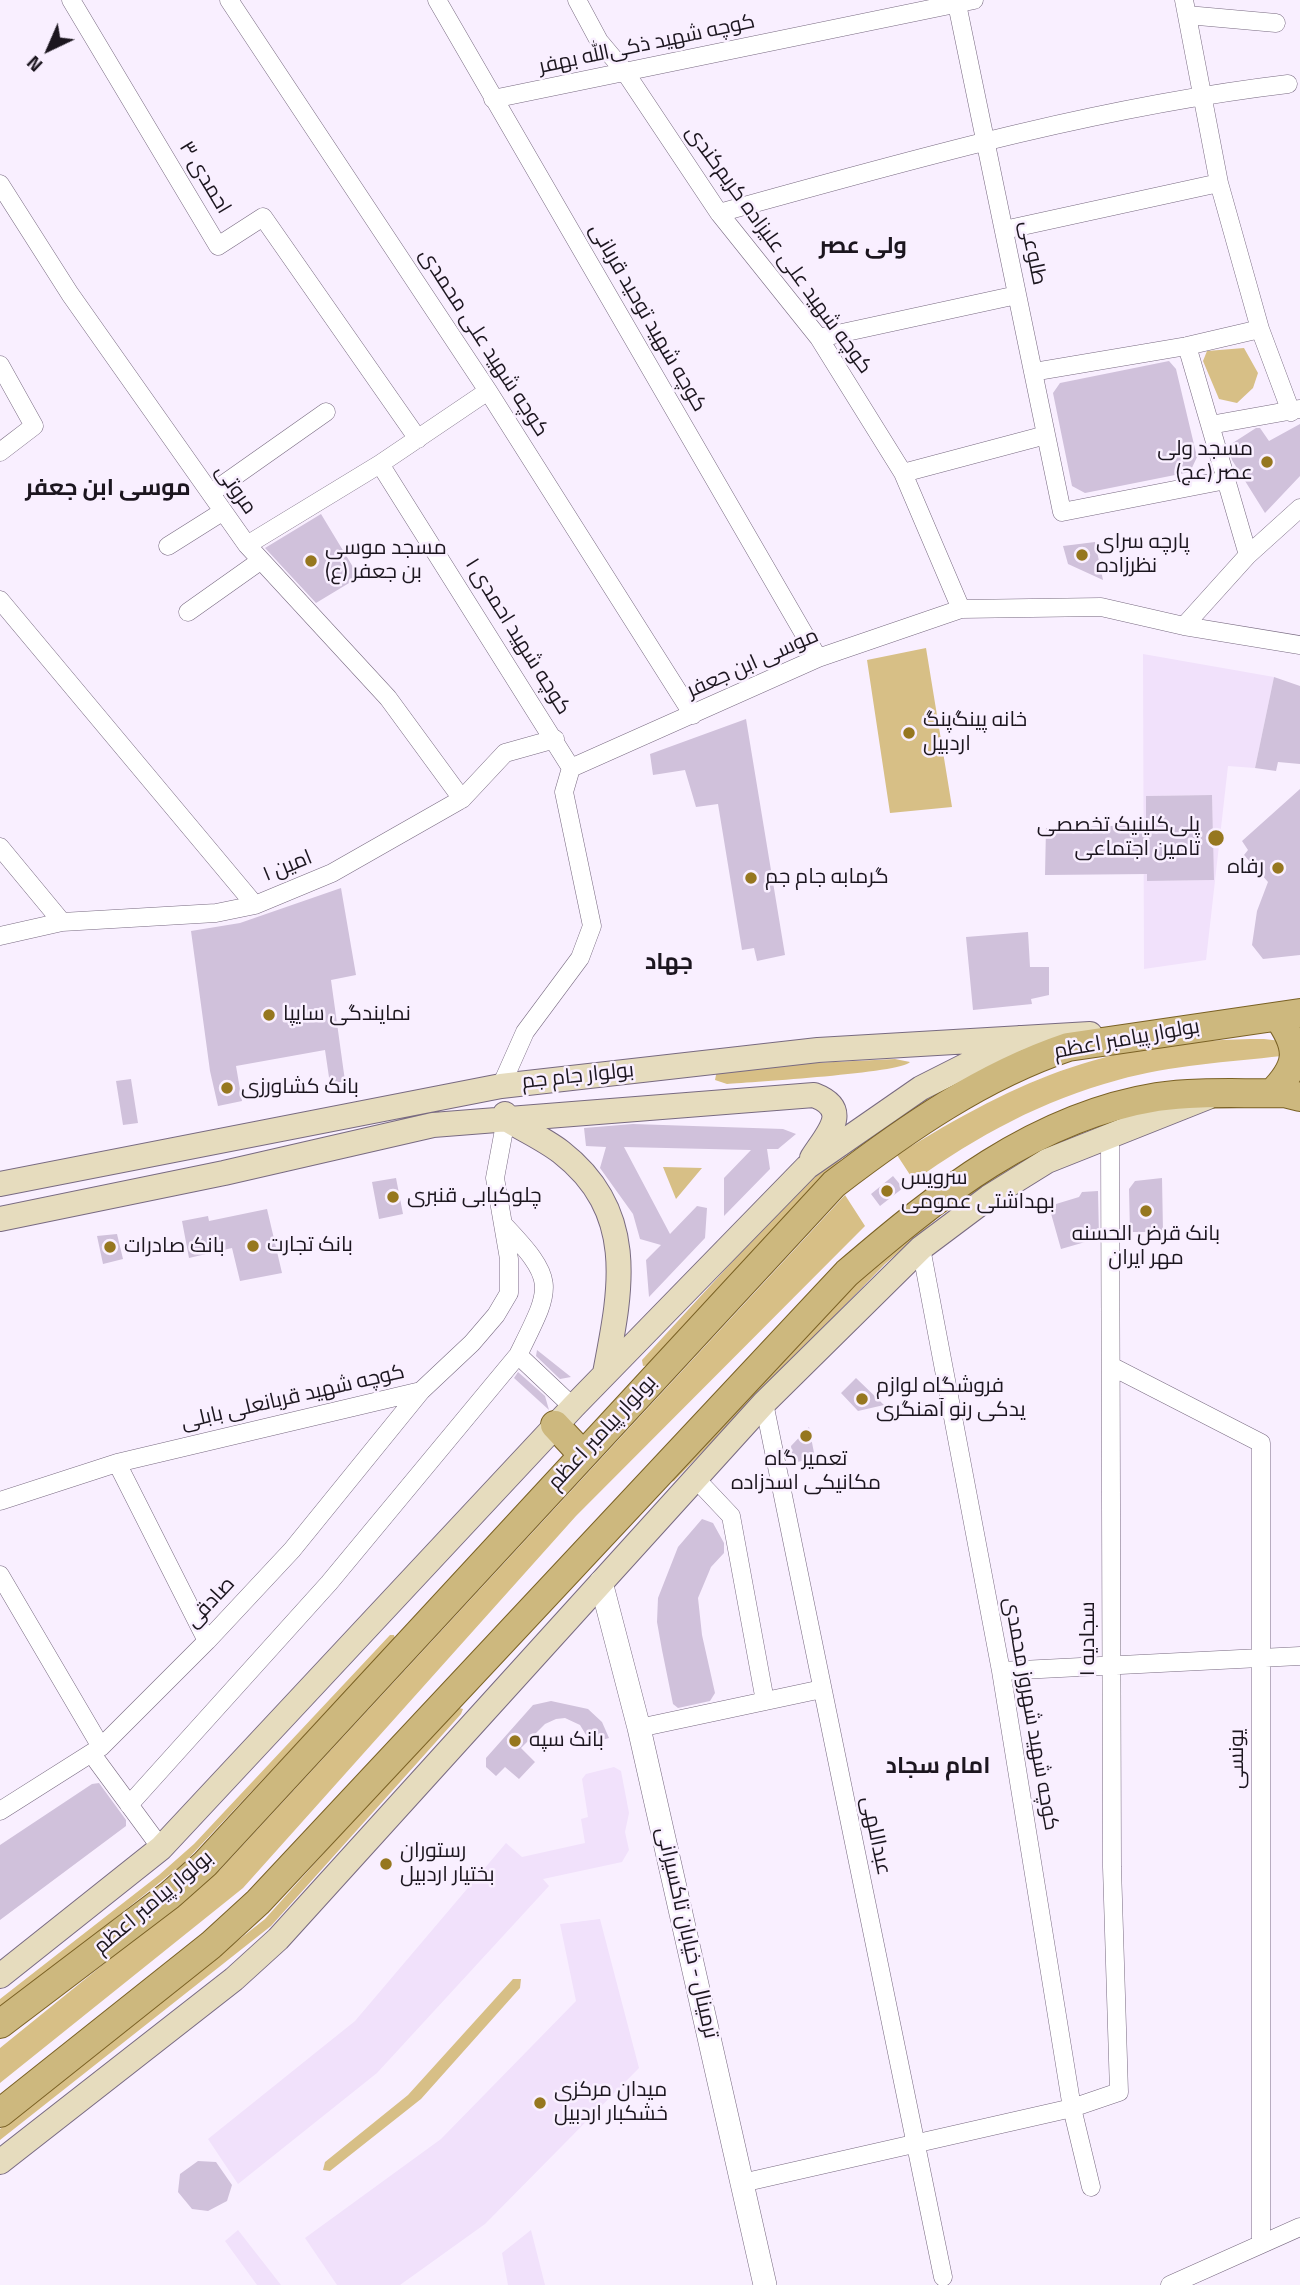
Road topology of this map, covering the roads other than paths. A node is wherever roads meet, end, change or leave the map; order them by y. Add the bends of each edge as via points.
1 (71, 0) edge
2 (229, 0) edge
3 (438, 0) edge
4 (577, 0) edge
5 (965, 2) edge
6 (1185, 7) edge
7 (1276, 23) dead end
8 (625, 72) junction
9 (1288, 84) dead end
10 (1201, 94) junction
11 (493, 99) junction
12 (985, 140) junction
13 (1219, 183) junction
14 (0, 184) edge
15 (719, 213) junction
16 (1004, 230) junction
17 (1017, 295) junction
18 (1260, 329) junction
19 (818, 338) junction
20 (1187, 346) junction
21 (0, 365) edge
22 (1033, 372) junction
23 (488, 391) junction
24 (1295, 411) edge
25 (326, 412) dead end
26 (1210, 425) junction
27 (1046, 435) junction
28 (418, 439) junction
29 (0, 452) edge
30 (380, 464) junction
31 (903, 473) junction
32 (1226, 480) junction
33 (211, 493) junction
34 (1300, 508) edge
35 (222, 512) junction
36 (247, 545) junction
37 (168, 547) dead end
38 (1248, 555) junction
39 (260, 561) junction
40 (0, 600) edge
41 (961, 609) junction
42 (188, 612) dead end
43 (1184, 626) junction
44 (1300, 645) edge
45 (818, 659) junction
46 (693, 715) junction
47 (555, 739) junction
48 (571, 768) junction
49 (461, 799) junction
50 (0, 847) edge
51 (254, 905) junction
52 (62, 922) junction
53 (0, 936) edge
54 (1289, 1015) edge
55 (1164, 1031) junction
56 (1020, 1038) junction
57 (690, 1065) junction
58 (501, 1086) junction
59 (1272, 1093) junction
60 (1214, 1095) junction
61 (1300, 1097) edge
62 (694, 1105) junction
63 (506, 1119) junction
64 (1110, 1136) junction
65 (221, 1139) junction
66 (807, 1167) junction
67 (84, 1168) junction
68 (224, 1173) junction
69 (0, 1184) edge
70 (88, 1201) junction
71 (0, 1219) edge
72 (503, 1224) junction
73 (921, 1248) junction
74 (518, 1355) junction
75 (1111, 1366) junction
76 (605, 1374) junction
77 (421, 1391) junction
78 (764, 1403) junction
79 (564, 1416) junction
80 (583, 1455) junction
81 (117, 1463) junction
82 (697, 1480) junction
83 (0, 1501) edge
84 (0, 1574) edge
85 (601, 1583) junction
86 (207, 1641) junction
87 (1300, 1656) edge
88 (1261, 1658) junction
89 (1112, 1666) junction
90 (1001, 1671) junction
91 (822, 1689) junction
92 (765, 1701) junction
93 (639, 1728) junction
94 (99, 1754) junction
95 (129, 1805) junction
96 (0, 1810) edge
97 (161, 1848) junction
98 (0, 1976) edge
99 (0, 2024) edge
100 (1072, 2108) junction
101 (0, 2112) edge
102 (916, 2145) junction
103 (0, 2162) edge
104 (742, 2183) junction
105 (1091, 2188) dead end
106 (1300, 2227) edge
107 (1261, 2244) junction
108 (943, 2277) dead end
109 (765, 2285) edge
110 (1170, 2285) edge

1 - 28 street, احمدی ۳ via 218,246 263,217
2 - 23 street, کوچه شهید علی محمدی
3 - 11 street, کوچه شهید توحید قربانی
4 - 8 street, کوچه شهید علی علیزاده کریم‌کندی via 599,41
5 - 8 street, کوچه شهید ذکی‌الله بهفر
5 - 12 street, طلوعی
6 - 7 street
6 - 10 street
8 - 11 street, کوچه شهید ذکی‌الله بهفر
8 - 15 street, کوچه شهید علی علیزاده کریم‌کندی
9 - 10 street
10 - 12 street
10 - 13 street
11 - 45 street, کوچه شهید توحید قربانی
12 - 15 street
12 - 16 street, طلوعی
13 - 16 street
13 - 18 street
14 - 33 street, مروتی via 70,294
15 - 19 street, کوچه شهید علی علیزاده کریم‌کندی
16 - 17 street, طلوعی
17 - 19 street
17 - 22 street, طلوعی
18 - 20 street
18 - 24 street
19 - 31 street, کوچه شهید علی علیزاده کریم‌کندی
20 - 22 street
20 - 26 street
21 - 29 street via 34,426
22 - 27 street, طلوعی
23 - 28 street
23 - 46 street, کوچه شهید علی محمدی
24 - 26 street
25 - 33 street
26 - 32 street
27 - 31 street
27 - 32 street, طلوعی via 1062,512
28 - 30 street
30 - 36 street
30 - 47 street, کوچه شهید احمدی ۱
31 - 41 street, کوچه شهید علی علیزاده کریم‌کندی
32 - 38 street
33 - 35 street, مروتی
34 - 38 street
35 - 36 street, مروتی
35 - 37 street
36 - 39 street, مروتی
38 - 43 street
39 - 42 street
39 - 49 street, مروتی via 388,698
40 - 51 street
41 - 43 street, موسی ابن جعفر via 1101,607
41 - 45 street, موسی ابن جعفر
43 - 44 street, موسی ابن جعفر
45 - 46 street, موسی ابن جعفر
46 - 48 street, موسی ابن جعفر
47 - 48 street, کوچه شهید احمدی ۱
47 - 49 street, امین ۱ via 505,753
48 - 58 street via 564,792 592,926 580,958 525,1032
49 - 51 street, امین ۱ via 332,873
50 - 52 street
51 - 52 street, امین ۱ via 216,913
52 - 53 street, امین ۱
54 - 55 main road, بولوار پیامبر اعظم
54 - 59 main road via 1296,1058 1289,1076
55 - 56 main road, بولوار جام جم
55 - 80 main road, بولوار پیامبر اعظم via 1068,1047 1035,1058 931,1114 869,1157 834,1184
56 - 57 main road, بولوار جام جم via 818,1050
56 - 66 main road, بولوار پیامبر اعظم via 921,1088
57 - 58 main road, بولوار جام جم
57 - 62 main road
58 - 63 main road
58 - 65 main road, بولوار جام جم
59 - 60 main road
59 - 61 main road
60 - 64 main road
60 - 101 main road via 1158,1097 1088,1114 975,1171 917,1213 848,1273 258,1902 211,1945
62 - 63 main road, بولوار جام جم
62 - 66 main road, بولوار جام جم via 814,1095 827,1100 835,1111 835,1122
63 - 68 main road, بولوار جام جم via 433,1125
63 - 72 street, کوچه شهید قربانعلی بابلی via 495,1178
63 - 76 main road via 561,1153 588,1181 611,1220 621,1275
64 - 73 main road via 1047,1161
64 - 75 street, سجادیه ۱
65 - 67 main road, بولوار جام جم
65 - 68 main road
66 - 76 main road, بولوار پیامبر اعظم
67 - 69 main road, بولوار جام جم
67 - 70 main road
68 - 70 main road, بولوار جام جم
70 - 71 main road, بولوار جام جم
72 - 74 street via 536,1259 546,1287
72 - 77 street, کوچه شهید قربانعلی بابلی via 509,1293 472,1343
73 - 78 main road
73 - 90 street, کوچه شهید شهروز محمدی
74 - 79 street
74 - 95 street via 329,1583
75 - 88 street, یونسی via 1261,1443
75 - 89 street, سجادیه ۱
76 - 79 main road, بولوار پیامبر اعظم
77 - 81 street, کوچه شهید قربانعلی بابلی
77 - 86 street, صادقی via 292,1550
78 - 82 main road
78 - 91 street, عبداللهی
79 - 80 main road
79 - 97 main road, بولوار پیامبر اعظم
80 - 99 main road, بولوار پیامبر اعظم via 205,1864
81 - 83 street, کوچه شهید قربانعلی بابلی
81 - 86 street
82 - 85 main road
82 - 92 street via 731,1516
84 - 94 street
85 - 93 street, ترمینال - خیابان تاکسیرانی
85 - 103 main road via 278,1939 234,1979
86 - 94 street, صادقی
87 - 88 street
88 - 89 street
88 - 107 street, یونسی
89 - 90 street
89 - 100 street, سجادیه ۱ via 1119,2092
90 - 100 street, کوچه شهید شهروز محمدی
91 - 92 street
91 - 102 street, عبداللهی
92 - 93 street
93 - 104 street, ترمینال - خیابان تاکسیرانی
94 - 95 street
94 - 96 street, صادقی
95 - 97 street
97 - 98 main road, بولوار پیامبر اعظم
100 - 102 street
100 - 105 street, کوچه شهید شهروز محمدی
102 - 104 street
102 - 108 street, عبداللهی
104 - 109 street, ترمینال - خیابان تاکسیرانی
106 - 107 street
107 - 110 street

